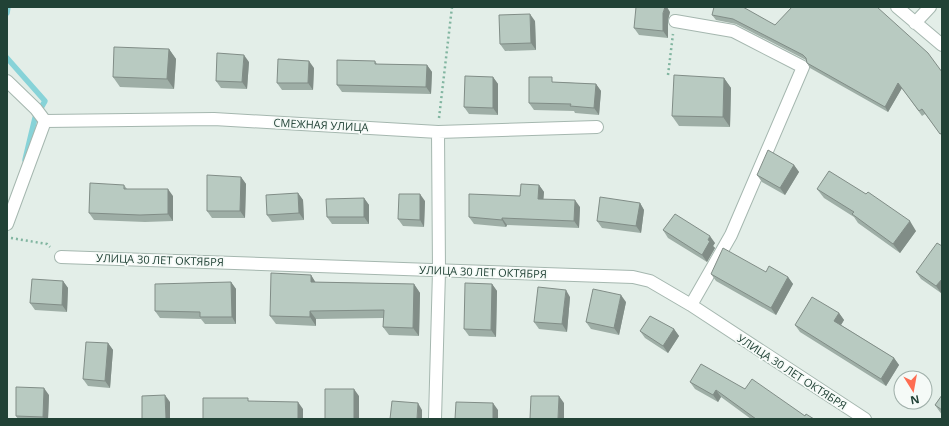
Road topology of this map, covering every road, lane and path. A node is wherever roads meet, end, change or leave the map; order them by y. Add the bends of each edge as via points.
1 (452, 7) edge
2 (897, 7) edge
3 (930, 7) edge
4 (674, 22) joint
5 (915, 24) junction
6 (942, 45) edge
7 (668, 75) dead end
8 (7, 81) edge
9 (40, 114) junction
10 (598, 127) dead end
11 (438, 132) junction
12 (7, 224) edge
13 (7, 238) edge
14 (61, 257) joint
15 (438, 271) junction
16 (690, 305) junction
17 (435, 419) edge
18 (865, 419) edge

1 - 11 path
2 - 5 street
3 - 5 street
4 - 7 path
4 - 16 street via 733,31 803,67 731,235
5 - 6 street
8 - 9 street
9 - 11 street, СМЕЖНАЯ УЛИЦА via 214,119
9 - 12 street
10 - 11 street, СМЕЖНАЯ УЛИЦА
11 - 15 street
13 - 14 path via 46,244
14 - 15 street, УЛИЦА 30 ЛЕТ ОКТЯБРЯ
15 - 16 street, УЛИЦА 30 ЛЕТ ОКТЯБРЯ via 633,277 650,281
15 - 17 street
16 - 18 street, УЛИЦА 30 ЛЕТ ОКТЯБРЯ

